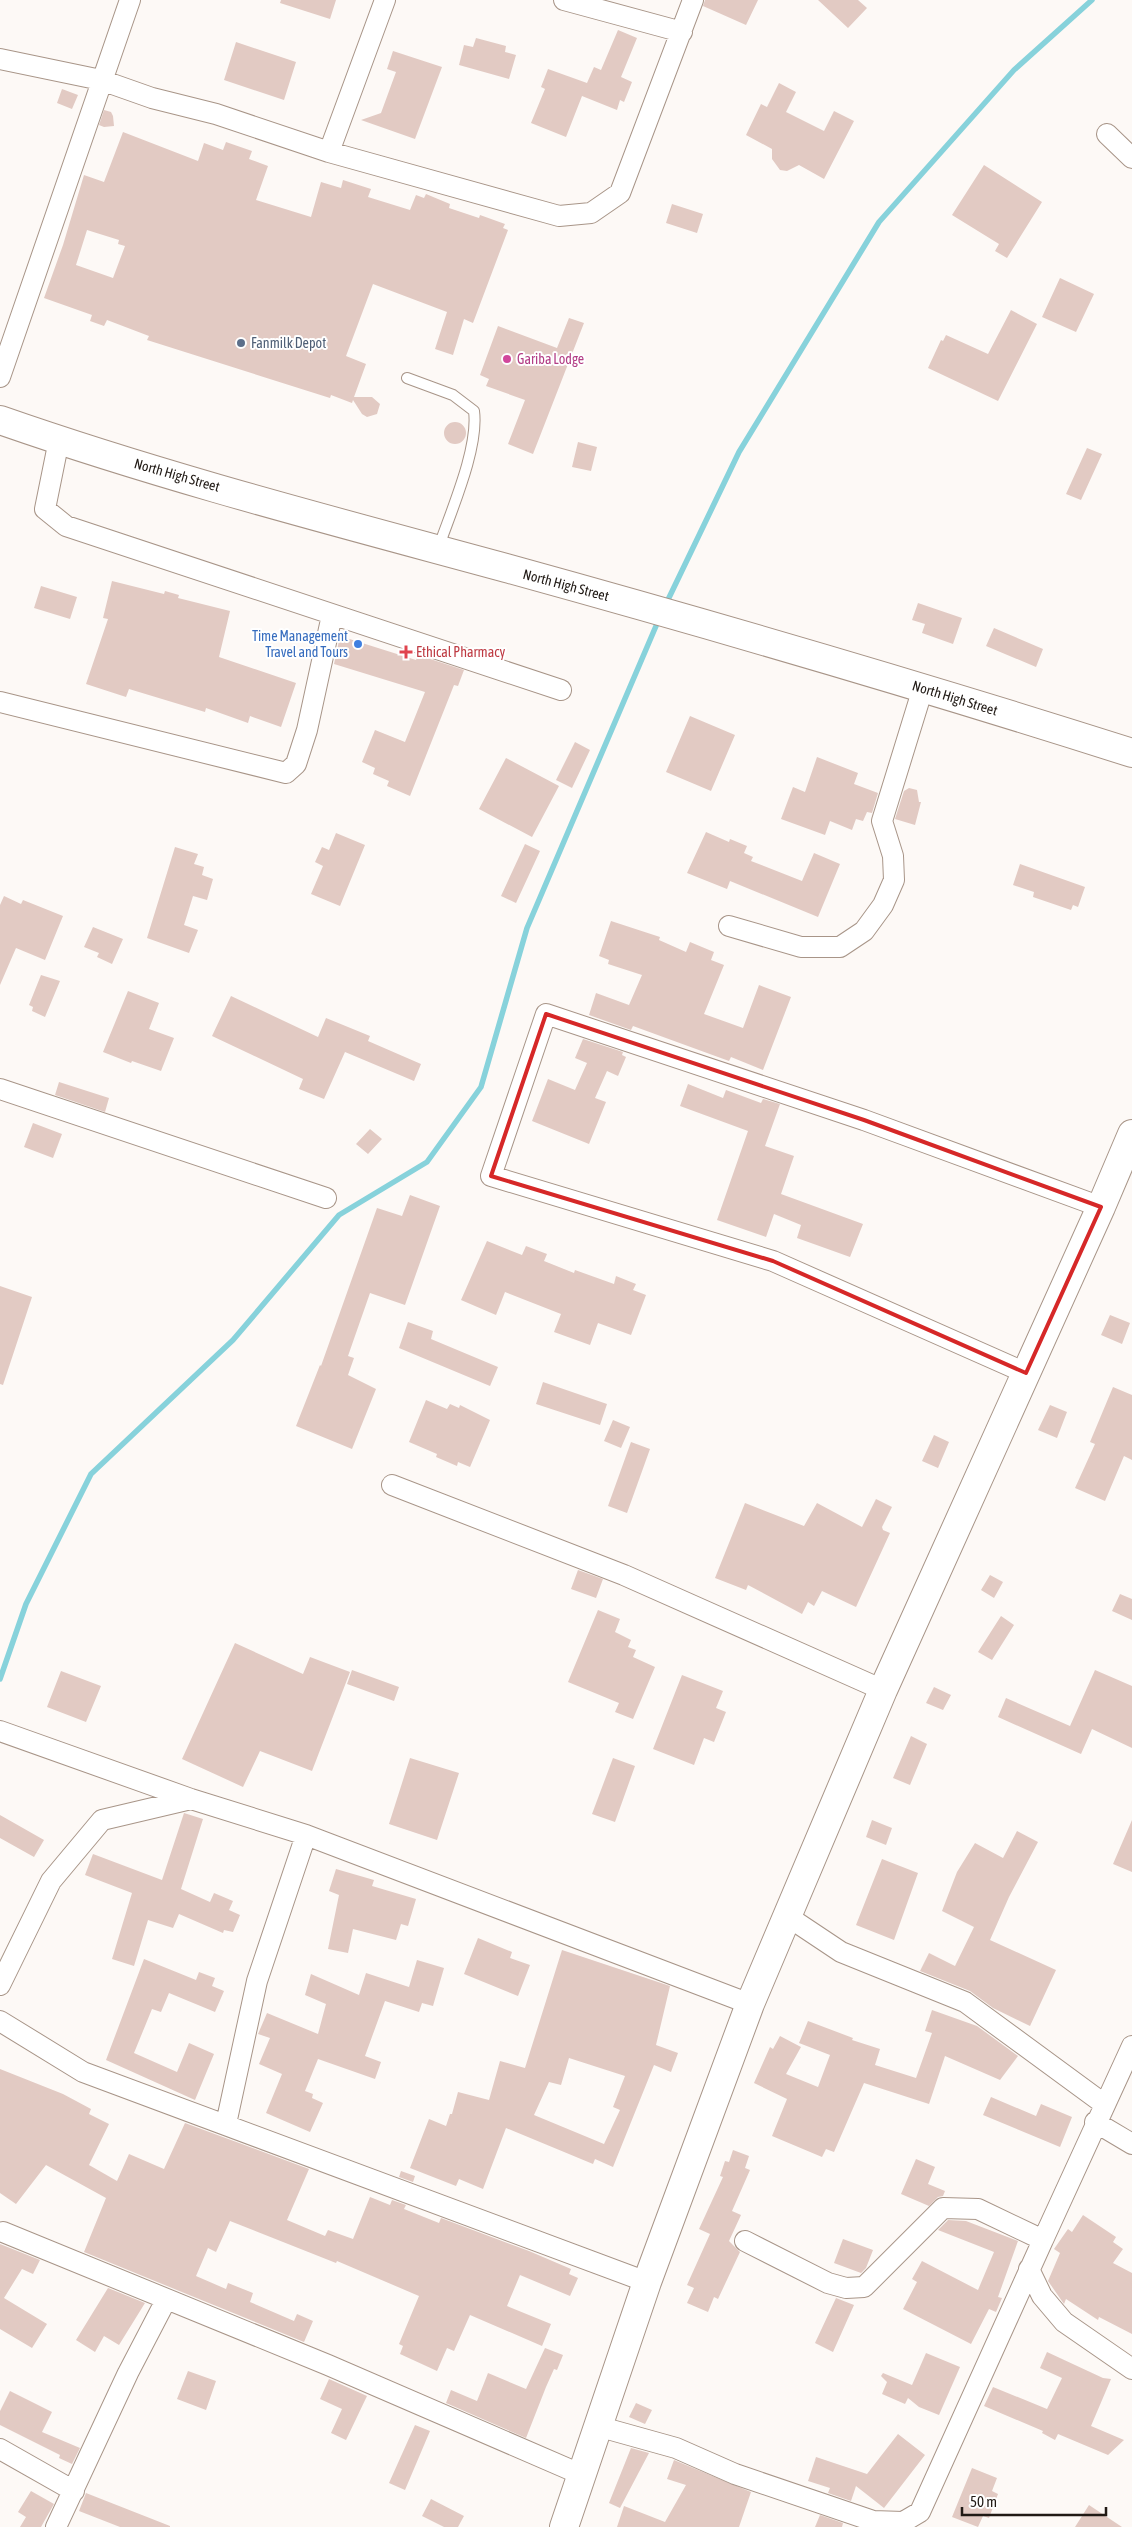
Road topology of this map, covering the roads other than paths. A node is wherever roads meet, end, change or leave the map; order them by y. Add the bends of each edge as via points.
1 (130, 0) edge
2 (385, 0) edge
3 (564, 0) edge
4 (693, 0) edge
5 (682, 32) junction
6 (0, 59) edge
7 (101, 80) junction
8 (1107, 134) dead end
9 (329, 152) junction
10 (1132, 158) edge
11 (0, 377) edge
12 (407, 378) dead end
13 (0, 420) edge
14 (59, 440) junction
15 (438, 550) junction
16 (332, 615) junction
17 (923, 688) junction
18 (560, 690) dead end
19 (0, 702) edge
20 (1132, 753) edge
21 (729, 926) dead end
22 (0, 1089) edge
23 (1132, 1134) edge
24 (326, 1198) dead end
25 (1101, 1207) junction
26 (1026, 1373) junction
27 (392, 1485) dead end
28 (884, 1690) junction
29 (0, 1731) edge
30 (191, 1799) junction
31 (306, 1836) junction
32 (787, 1916) junction
33 (0, 1985) edge
34 (750, 2004) junction
35 (0, 2021) edge
36 (1132, 2046) edge
37 (1104, 2104) junction
38 (1095, 2122) junction
39 (226, 2124) junction
40 (1132, 2144) edge
41 (3, 2232) dead end
42 (1042, 2240) junction
43 (745, 2241) dead end
44 (1029, 2269) junction
45 (647, 2282) junction
46 (166, 2300) junction
47 (1132, 2369) edge
48 (597, 2426) junction
49 (0, 2449) edge
50 (580, 2474) junction
51 (74, 2491) junction
52 (56, 2527) edge
53 (564, 2527) edge

1 - 7 street
2 - 9 street
3 - 5 street
4 - 5 street
5 - 9 street via 620,193 591,213 559,216
6 - 7 street
7 - 9 street
7 - 11 street
8 - 10 street
12 - 15 lane via 453,395 474,411 476,425 466,464
13 - 14 main road, North High Street
14 - 15 main road, North High Street
14 - 16 street via 45,509 66,526
15 - 17 main road, North High Street via 630,602
16 - 18 street
16 - 19 street via 307,730 296,764 286,773
17 - 20 main road, North High Street
17 - 21 street via 882,821 893,856 894,880 883,905 864,931 840,947 801,947
22 - 24 street
23 - 25 main road
25 - 26 main road
25 - 26 street via 864,1120 546,1014 491,1176 773,1261
26 - 28 main road
27 - 28 street via 624,1575
28 - 32 main road
29 - 30 street
30 - 31 street
30 - 33 street via 102,1820 52,1881
31 - 34 street
31 - 39 street via 257,1981
32 - 34 main road
32 - 37 street via 840,1952 965,2002
34 - 45 main road
35 - 39 street via 83,2072
36 - 37 street
37 - 38 street
38 - 40 street
38 - 42 street
39 - 45 street
41 - 46 street
42 - 43 street via 978,2210 943,2208 864,2287 846,2288 828,2283
42 - 44 street
44 - 47 street via 1042,2296 1064,2322
44 - 48 street via 920,2512 903,2522 873,2521 735,2474 676,2448
45 - 48 main road
46 - 50 street via 328,2365
46 - 51 street via 128,2373
48 - 50 main road
49 - 51 street
50 - 53 main road
51 - 52 street

